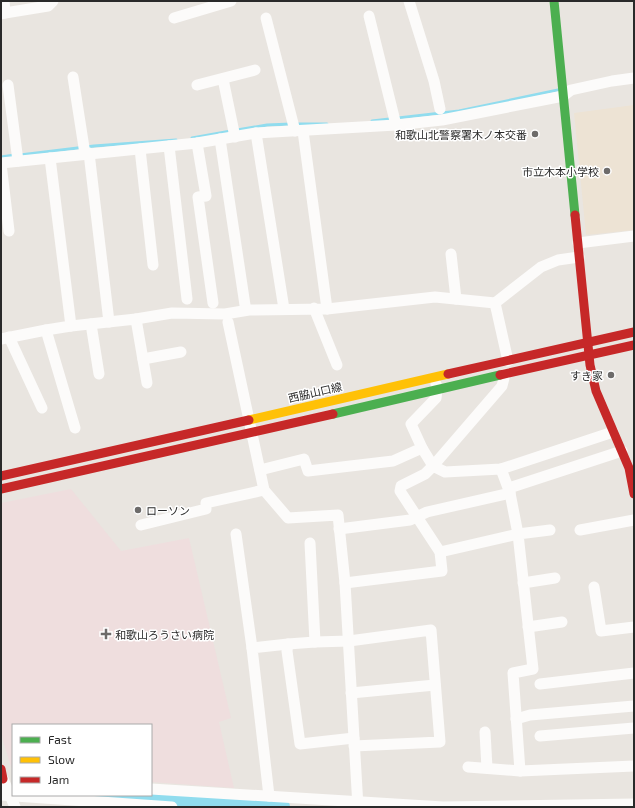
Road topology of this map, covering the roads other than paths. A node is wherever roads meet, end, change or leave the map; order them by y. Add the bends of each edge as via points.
1 (4, 1) edge
2 (52, 1) edge
3 (231, 1) edge
4 (409, 1) edge
5 (554, 1) edge
6 (3, 13) edge
7 (369, 16) dead end
8 (174, 18) dead end
9 (266, 18) dead end
10 (255, 70) dead end
11 (73, 77) dead end
12 (634, 78) edge
13 (223, 79) junction
14 (8, 85) dead end
15 (198, 86) dead end
16 (563, 91) junction
17 (440, 109) dead end
18 (396, 121) junction
19 (296, 127) junction
20 (234, 131) junction
21 (256, 134) junction
22 (220, 139) junction
23 (197, 143) junction
24 (169, 146) junction
25 (85, 149) junction
26 (140, 149) junction
27 (17, 155) junction
28 (50, 158) junction
29 (1, 163) edge
30 (9, 231) dead end
31 (634, 236) edge
32 (578, 243) junction
33 (451, 254) dead end
34 (579, 257) junction
35 (153, 265) dead end
36 (456, 299) junction
37 (187, 300) dead end
38 (213, 303) dead end
39 (495, 303) junction
40 (245, 305) dead end
41 (314, 308) junction
42 (327, 308) junction
43 (284, 309) junction
44 (136, 318) junction
45 (109, 322) junction
46 (228, 322) dead end
47 (91, 324) junction
48 (71, 326) junction
49 (46, 330) junction
50 (634, 332) edge
51 (5, 338) edge
52 (588, 342) junction
53 (634, 345) edge
54 (181, 352) dead end
55 (589, 354) junction
56 (143, 359) junction
57 (508, 360) junction
58 (337, 365) dead end
59 (99, 374) dead end
60 (505, 374) junction
61 (436, 378) junction
62 (147, 383) dead end
63 (437, 390) junction
64 (42, 408) dead end
65 (249, 420) junction
66 (75, 428) dead end
67 (252, 432) junction
68 (613, 432) junction
69 (422, 448) junction
70 (622, 451) junction
71 (433, 466) junction
72 (501, 469) junction
73 (260, 470) junction
74 (1, 476) edge
75 (1, 489) edge
76 (264, 490) junction
77 (510, 490) junction
78 (634, 491) edge
79 (417, 517) junction
80 (634, 520) edge
81 (140, 525) dead end
82 (339, 529) junction
83 (550, 530) dead end
84 (580, 530) dead end
85 (236, 534) dead end
86 (518, 534) junction
87 (310, 543) dead end
88 (440, 552) junction
89 (555, 578) dead end
90 (345, 583) junction
91 (523, 583) junction
92 (594, 587) dead end
93 (562, 622) dead end
94 (528, 627) junction
95 (634, 627) edge
96 (349, 641) junction
97 (316, 642) junction
98 (288, 644) junction
99 (252, 648) junction
100 (634, 673) edge
101 (435, 684) junction
102 (540, 684) dead end
103 (351, 693) junction
104 (634, 706) edge
105 (516, 719) junction
106 (634, 728) edge
107 (485, 732) dead end
108 (540, 736) dead end
109 (354, 742) junction
110 (634, 766) edge
111 (468, 767) dead end
112 (487, 768) junction
113 (520, 771) junction
114 (5, 777) edge
115 (152, 789) edge
116 (269, 796) junction
117 (9, 800) edge
118 (131, 802) edge
119 (634, 804) edge
120 (357, 805) edge
121 (172, 807) edge

1 - 6 street
2 - 6 street via 48,6
3 - 8 street
4 - 17 street
5 - 16 street
7 - 18 street
9 - 19 street
10 - 13 street
11 - 25 street
12 - 16 street
13 - 15 street
13 - 20 street
14 - 27 street
16 - 18 street via 442,120
16 - 32 street
18 - 19 street
19 - 21 street
19 - 42 street
20 - 21 street
20 - 22 street
21 - 43 street
22 - 23 street
22 - 40 street
23 - 24 street
23 - 38 street via 206,196 198,197
24 - 26 street
24 - 37 street
25 - 26 street
25 - 28 street
25 - 45 street
26 - 35 street
27 - 28 street
27 - 29 street
28 - 48 street
29 - 30 street
31 - 32 street
32 - 34 street
33 - 36 street
34 - 39 street via 558,260 541,267
34 - 52 street
36 - 39 street
36 - 42 street via 435,297
39 - 57 street
41 - 42 street
41 - 43 street
41 - 58 street
43 - 44 street via 225,314 172,313
44 - 45 street
44 - 56 street
45 - 47 street
46 - 65 street
47 - 48 street
47 - 59 street
48 - 49 street
49 - 51 street
49 - 66 street
50 - 52 street, 西脇山口線
51 - 64 street
52 - 55 street
52 - 57 street, 西脇山口線
53 - 55 street
54 - 56 street
55 - 60 street
55 - 68 street via 596,391
56 - 62 street
57 - 61 street, 西脇山口線
60 - 63 street
60 - 71 street via 502,386
61 - 63 street
61 - 65 street, 西脇山口線
63 - 67 street
63 - 69 street via 436,398 411,424
65 - 67 street
65 - 74 street, 西脇山口線
67 - 73 street
67 - 75 street
68 - 70 street
68 - 72 street
69 - 71 street
69 - 73 street via 393,461 308,471 304,459
70 - 77 street
70 - 78 street
71 - 72 street via 445,472
71 - 79 street via 425,474 401,486 400,491
72 - 77 street
73 - 76 street
76 - 81 street via 206,503 206,508
76 - 82 street via 288,518 338,514
77 - 79 street via 427,512
77 - 86 street
79 - 82 street
79 - 88 street
80 - 84 street
82 - 90 street
83 - 86 street
85 - 99 street
86 - 88 street
86 - 91 street
87 - 97 street
88 - 90 street via 442,571
89 - 91 street
90 - 96 street
91 - 94 street
92 - 95 street via 601,631
93 - 94 street
94 - 105 street via 533,669 513,672
96 - 97 street
96 - 101 street via 430,630
96 - 103 street
97 - 98 street
98 - 99 street
98 - 109 street via 300,744
99 - 116 street
100 - 102 street
101 - 103 street
101 - 109 street via 440,742
103 - 109 street
104 - 105 street via 530,715
105 - 113 street
106 - 108 street
107 - 112 street
109 - 120 street
110 - 113 street
111 - 112 street
112 - 113 street
114 - 117 street
115 - 116 street
116 - 120 street
117 - 118 street
118 - 121 street
119 - 120 street via 443,807

